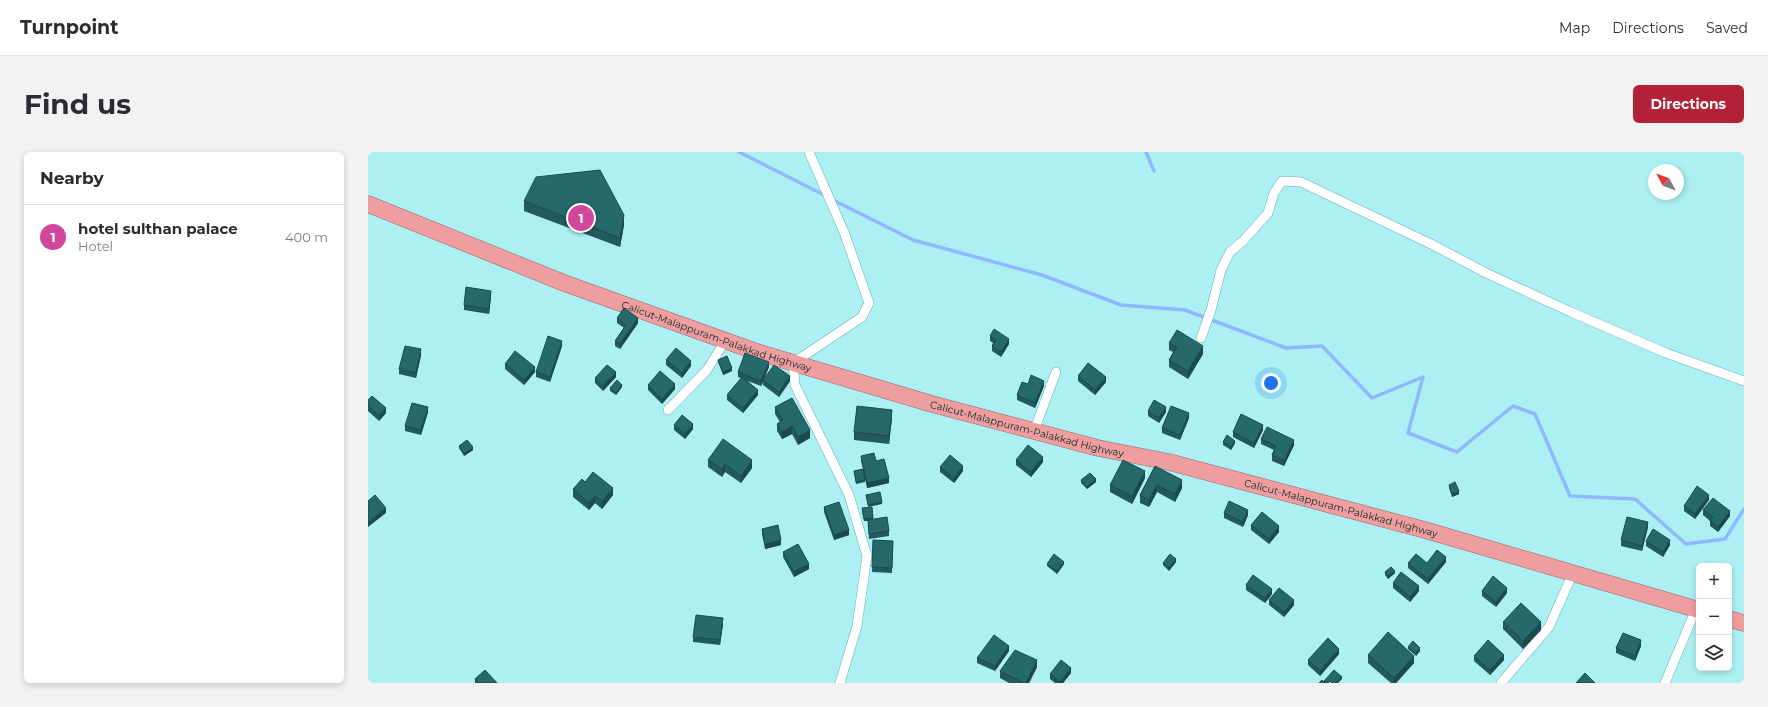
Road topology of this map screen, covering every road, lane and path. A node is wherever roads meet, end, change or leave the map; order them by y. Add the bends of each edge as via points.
1 (809, 152) edge
2 (368, 204) edge
3 (1201, 338) dead end
4 (725, 341) junction
5 (793, 363) junction
6 (1056, 372) dead end
7 (1744, 382) edge
8 (668, 410) dead end
9 (1034, 431) junction
10 (1574, 573) junction
11 (1696, 609) edge
12 (1696, 615) edge
13 (1732, 620) edge
14 (1744, 623) edge
15 (840, 683) edge
16 (1501, 683) edge
17 (1666, 683) edge

1 - 5 street via 844,232 869,303 862,317
2 - 4 highway, Calicut-Malappuram-Palakkad Highway via 564,283
3 - 7 street via 1212,310 1221,270 1230,252 1268,213 1274,194 1282,181 1301,182 1571,312 1666,353
4 - 5 highway, Calicut-Malappuram-Palakkad Highway
4 - 8 street via 707,370
5 - 9 highway, Calicut-Malappuram-Palakkad Highway
5 - 15 street via 795,385 849,495 867,556 857,626
6 - 9 street
9 - 10 highway, Calicut-Malappuram-Palakkad Highway via 1098,448 1176,464 1425,530
10 - 11 highway, Calicut-Malappuram-Palakkad Highway
10 - 16 street via 1549,627
12 - 17 street
13 - 14 highway

